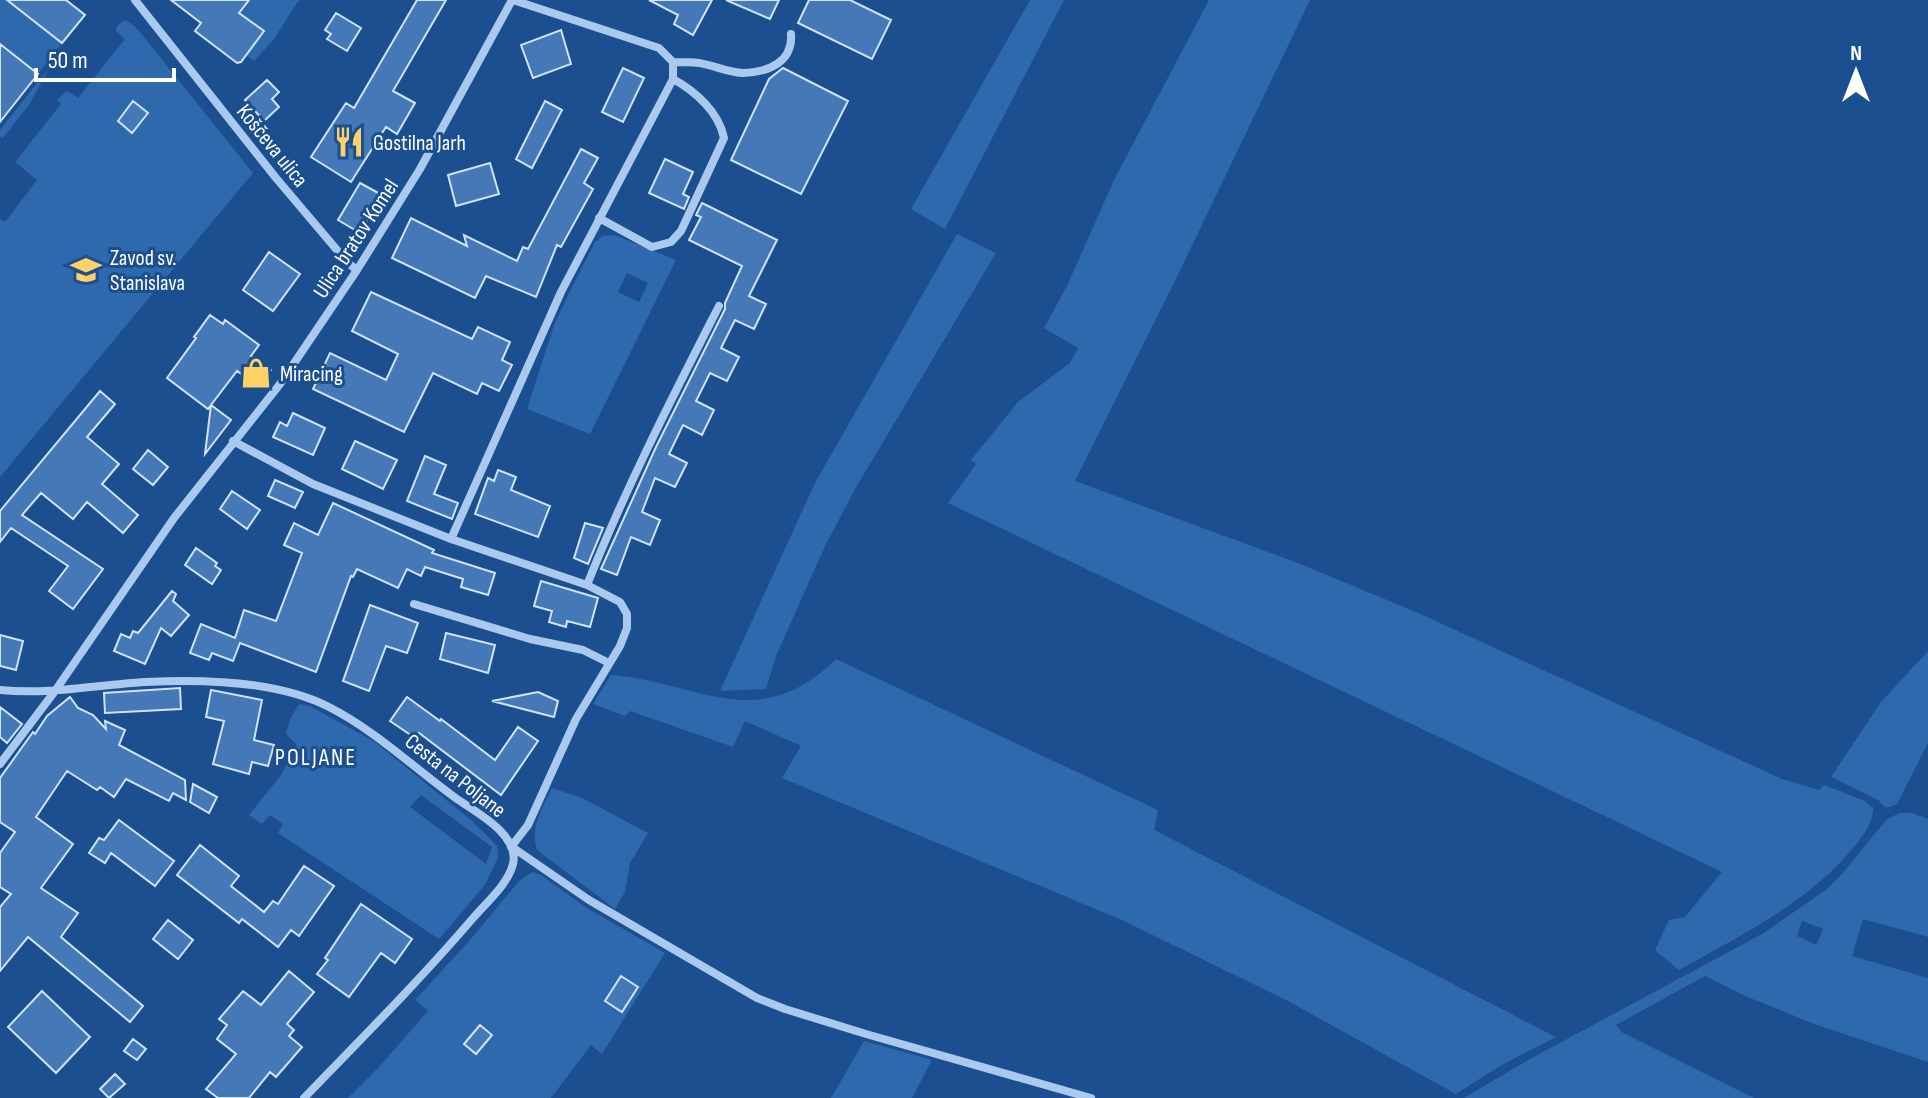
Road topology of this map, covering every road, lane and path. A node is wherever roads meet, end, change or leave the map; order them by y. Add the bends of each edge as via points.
1 (135, 0) edge
2 (513, 0) edge
3 (791, 34) dead end
4 (673, 62) junction
5 (673, 79) junction
6 (599, 218) junction
7 (357, 270) junction
8 (719, 306) dead end
9 (233, 441) junction
10 (451, 539) junction
11 (587, 585) junction
12 (414, 604) dead end
13 (609, 663) junction
14 (0, 690) edge
15 (55, 691) junction
16 (0, 764) edge
17 (511, 847) junction
18 (304, 1098) edge
19 (1091, 1098) edge

1 - 7 street, Koščeva ulica via 276,178
2 - 4 street, Ulica bratov Komel via 659,48
2 - 7 street, Ulica bratov Komel via 420,169
3 - 4 street, Ulica bratov Komel via 786,59 765,69 742,73
4 - 5 street
5 - 6 street
5 - 6 street via 705,104 722,126 724,138 681,231 671,242 652,247
6 - 10 street
7 - 9 street, Ulica bratov Komel via 280,384
8 - 11 street via 650,439
9 - 10 street via 313,484
9 - 15 street, Ulica bratov Komel
10 - 11 street
11 - 13 street via 614,598 627,614 627,628
12 - 13 street via 583,650
13 - 17 street via 576,719 528,825
14 - 15 street, Cesta na Poljane
15 - 16 street, Ulica bratov Komel
15 - 17 street, Cesta na Poljane via 205,681 314,700 385,742 490,822
17 - 18 street, Cesta na Poljane via 514,861 503,883
17 - 19 street via 641,932 771,1004

